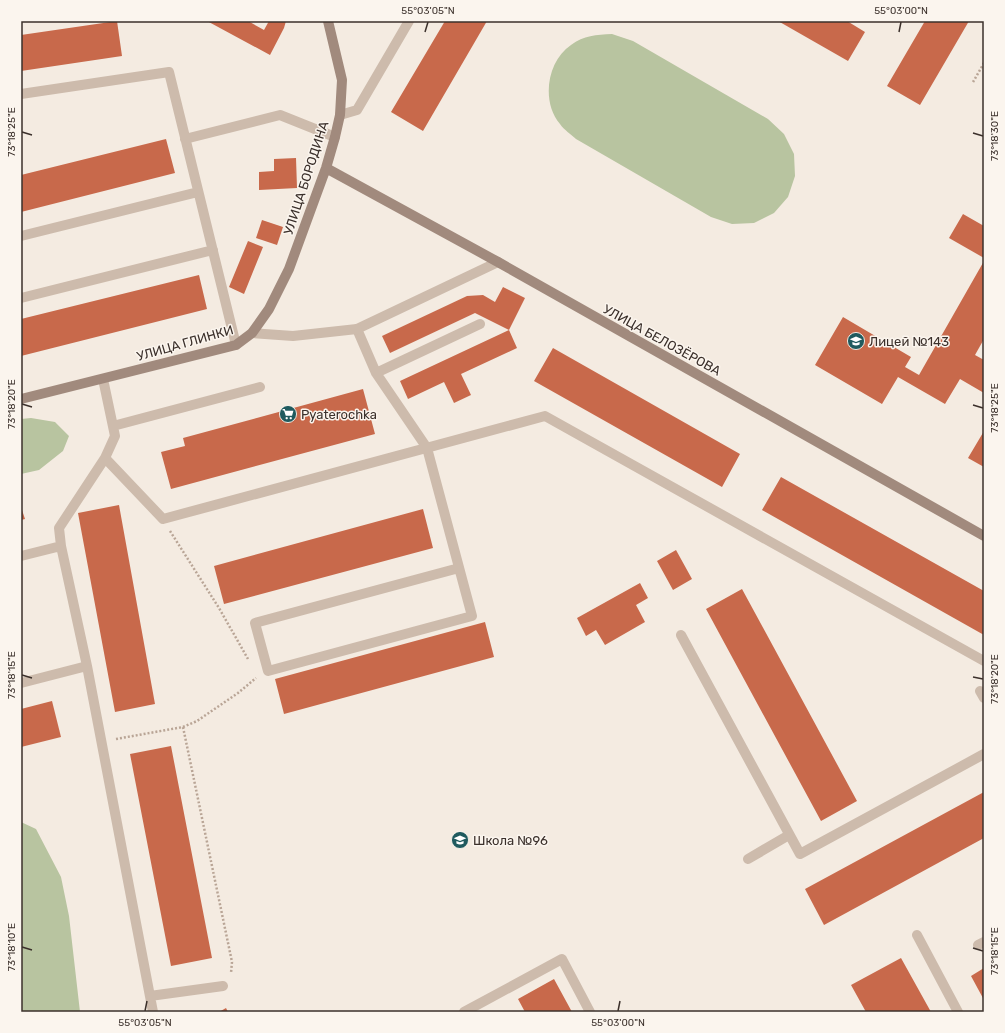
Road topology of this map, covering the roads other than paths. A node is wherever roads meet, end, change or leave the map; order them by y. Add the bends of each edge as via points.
1 (328, 21) edge
2 (409, 21) edge
3 (21, 94) edge
4 (340, 115) junction
5 (335, 137) junction
6 (185, 139) junction
7 (326, 168) junction
8 (198, 192) junction
9 (21, 236) edge
10 (213, 250) junction
11 (498, 262) junction
12 (21, 298) edge
13 (480, 324) dead end
14 (357, 329) junction
15 (252, 333) junction
16 (236, 344) junction
17 (376, 373) junction
18 (103, 379) junction
19 (260, 387) dead end
20 (21, 399) edge
21 (113, 426) junction
22 (427, 448) junction
23 (105, 458) junction
24 (984, 536) edge
25 (61, 546) junction
26 (21, 556) edge
27 (459, 568) junction
28 (681, 635) dead end
29 (984, 661) edge
30 (86, 666) junction
31 (21, 683) edge
32 (984, 754) edge
33 (789, 835) junction
34 (748, 859) dead end
35 (917, 935) dead end
36 (223, 986) road end
37 (150, 996) junction
38 (153, 1012) edge
39 (464, 1012) edge
40 (590, 1012) edge
41 (958, 1012) edge

1 - 4 street, УЛИЦА БОРОДИНА via 342,80
2 - 4 street via 357,110
3 - 6 street via 169,72
4 - 5 street, УЛИЦА БОРОДИНА
5 - 6 street via 280,115
5 - 7 street, УЛИЦА БОРОДИНА
6 - 8 street
7 - 11 street, УЛИЦА БЕЛОЗЁРОВА
7 - 15 street, УЛИЦА БОРОДИНА via 289,269 269,309
8 - 9 street
8 - 10 street
10 - 12 street
10 - 16 street
11 - 14 street, УЛИЦА ГЛИНКИ
11 - 24 street, УЛИЦА БЕЛОЗЁРОВА
13 - 17 street
14 - 15 street, УЛИЦА ГЛИНКИ via 293,336
14 - 17 street
15 - 16 street, УЛИЦА ГЛИНКИ
16 - 18 street, УЛИЦА ГЛИНКИ
17 - 22 street
18 - 20 street, УЛИЦА ГЛИНКИ
18 - 21 street
19 - 21 street
21 - 23 street via 115,436
22 - 23 street via 163,519
22 - 27 street
22 - 29 street via 545,416
23 - 25 street via 59,528
25 - 26 street
25 - 30 street
27 - 27 street via 255,623 268,671 472,616
28 - 33 street
30 - 31 street
30 - 37 street
32 - 33 street via 800,854
33 - 34 street
35 - 41 street
36 - 37 street
37 - 38 street
39 - 40 street via 562,959

